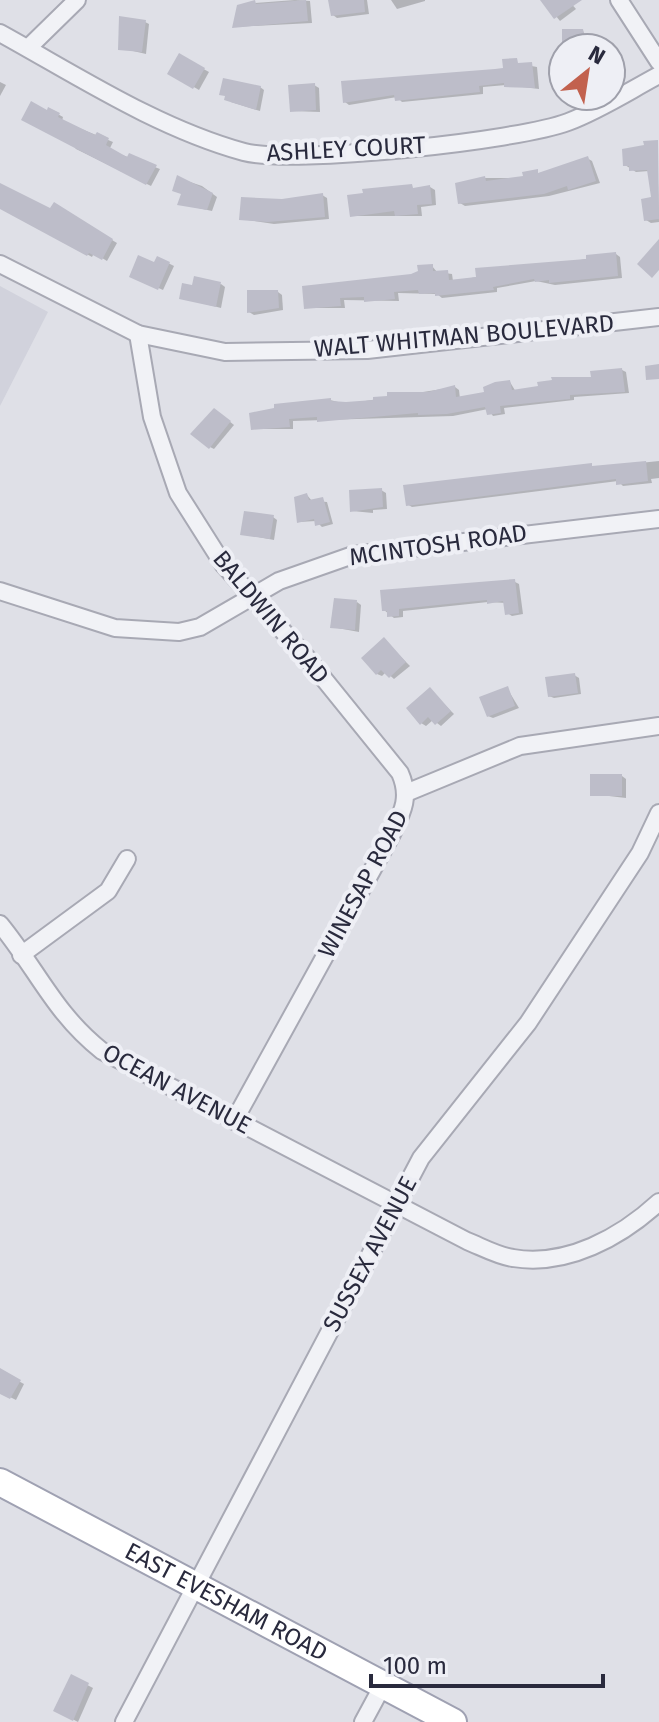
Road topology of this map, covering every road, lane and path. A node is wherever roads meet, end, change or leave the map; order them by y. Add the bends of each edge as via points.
1 (77, 0) edge
2 (619, 0) edge
3 (0, 33) edge
4 (28, 48) junction
5 (659, 62) edge
6 (659, 75) edge
7 (0, 264) edge
8 (659, 317) edge
9 (138, 334) junction
10 (659, 519) edge
11 (0, 591) edge
12 (252, 597) junction
13 (659, 726) edge
14 (406, 793) junction
15 (659, 813) edge
16 (127, 859) dead end
17 (0, 924) edge
18 (21, 955) junction
19 (234, 1121) junction
20 (659, 1202) edge
21 (397, 1204) junction
22 (2, 1488) edge
23 (196, 1584) junction
24 (383, 1685) junction
25 (124, 1722) edge
26 (363, 1722) edge
27 (453, 1722) edge

1 - 4 street
2 - 5 street
3 - 4 street, ASHLEY COURT
4 - 6 street, ASHLEY COURT via 209,141 249,153 292,157 546,129 591,112
7 - 9 street, WALT WHITMAN BOULEVARD
8 - 9 street, WALT WHITMAN BOULEVARD via 367,350 225,352
9 - 12 street, BALDWIN ROAD via 152,417 178,493 223,564
10 - 12 street, MCINTOSH ROAD via 353,555 315,566
11 - 12 street, MCINTOSH ROAD via 115,628 150,632 200,627
12 - 14 street, BALDWIN ROAD via 400,773
13 - 14 street, WINESAP ROAD via 520,746
14 - 19 street, WINESAP ROAD via 406,806 391,836
15 - 21 street, SUSSEX AVENUE via 640,853 528,1023 437,1135
16 - 18 street via 108,891
17 - 18 street, OCEAN AVENUE
18 - 19 street, OCEAN AVENUE via 78,1032 102,1051
19 - 21 street, OCEAN AVENUE
20 - 21 street, OCEAN AVENUE via 601,1244 534,1261 509,1258 467,1241
21 - 23 street, SUSSEX AVENUE
22 - 23 main road, EAST EVESHAM ROAD
23 - 24 main road, EAST EVESHAM ROAD
23 - 25 street, SUSSEX AVENUE
24 - 26 street
24 - 27 main road, EAST EVESHAM ROAD

